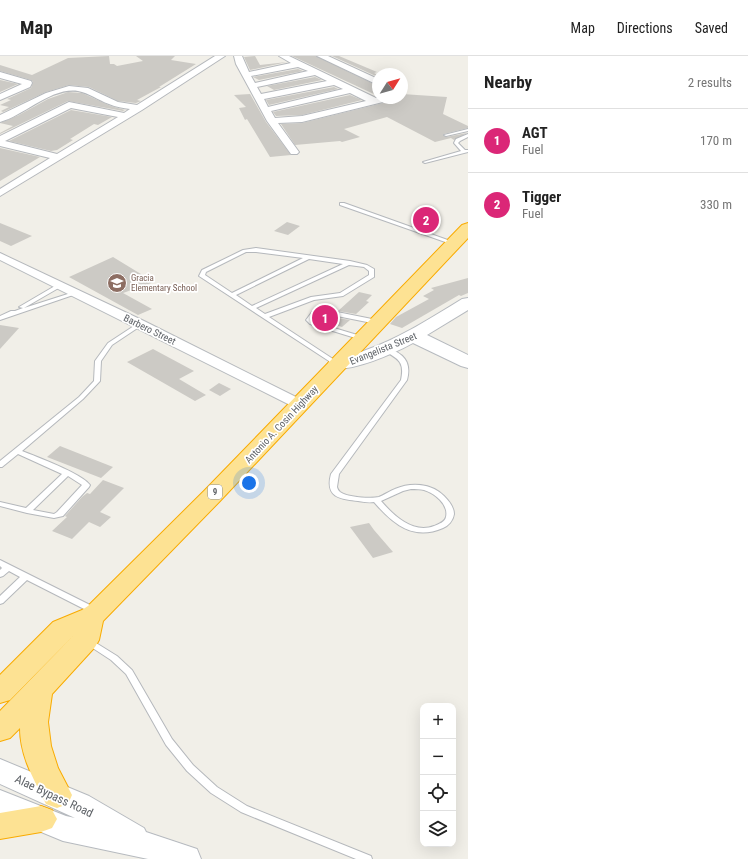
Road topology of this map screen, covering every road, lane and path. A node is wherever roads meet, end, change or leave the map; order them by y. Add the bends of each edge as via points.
1 (221, 56) edge
2 (238, 56) edge
3 (283, 56) edge
4 (321, 56) edge
5 (299, 64) junction
6 (316, 72) junction
7 (0, 75) edge
8 (246, 75) junction
9 (372, 79) edge
10 (335, 82) junction
11 (252, 86) junction
12 (351, 90) junction
13 (0, 97) edge
14 (259, 98) junction
15 (372, 100) edge
16 (372, 102) edge
17 (139, 108) junction
18 (266, 110) junction
19 (125, 116) junction
20 (0, 120) edge
21 (272, 122) junction
22 (468, 130) edge
23 (446, 135) dead end
24 (468, 135) edge
25 (0, 141) edge
26 (294, 152) dead end
27 (466, 152) edge
28 (58, 157) junction
29 (425, 162) dead end
30 (0, 193) edge
31 (342, 204) dead end
32 (468, 228) edge
33 (453, 243) junction
34 (0, 256) edge
35 (310, 258) junction
36 (350, 263) junction
37 (60, 285) junction
38 (76, 293) junction
39 (232, 295) junction
40 (468, 303) edge
41 (252, 308) junction
42 (9, 314) junction
43 (264, 317) junction
44 (0, 318) edge
45 (377, 322) junction
46 (140, 324) junction
47 (414, 336) junction
48 (362, 338) junction
49 (384, 349) junction
50 (468, 362) edge
51 (337, 364) junction
52 (299, 404) junction
53 (17, 451) junction
54 (0, 464) edge
55 (67, 473) junction
56 (376, 500) junction
57 (0, 504) edge
58 (27, 511) junction
59 (4, 565) edge
60 (0, 574) edge
61 (26, 576) junction
62 (0, 601) edge
63 (91, 623) junction
64 (20, 680) edge
65 (0, 692) edge
66 (0, 730) edge
67 (0, 771) edge
68 (0, 802) edge
69 (49, 807) junction
70 (0, 826) edge
71 (186, 859) edge
72 (367, 859) edge

1 - 17 street
2 - 8 street
3 - 5 street
4 - 9 street
5 - 6 street
5 - 8 street
6 - 10 street
6 - 11 street
7 - 13 street via 28,83
8 - 11 street
10 - 12 street
10 - 14 street
11 - 14 street
12 - 15 street
12 - 18 street
14 - 18 street
16 - 21 street via 302,119
17 - 19 street
17 - 20 street via 111,102 104,97 70,88 57,91
18 - 21 street
19 - 25 street via 69,105
19 - 28 street
21 - 26 street
22 - 23 lane
24 - 27 lane via 456,143
25 - 28 street
27 - 29 lane
28 - 30 street
31 - 33 lane
32 - 33 highway, Antonio A. Cosin Highway / 9
33 - 45 highway, Antonio A. Cosin Highway / 9
34 - 37 street, Barbero Street
35 - 36 lane
35 - 39 lane
35 - 39 lane via 251,250 204,271 202,276
36 - 41 lane
36 - 43 lane via 372,270 372,276 341,295 313,298
37 - 38 street, Barbero Street
37 - 42 lane
38 - 42 lane
38 - 46 street, Barbero Street
39 - 41 lane
40 - 47 street, Evangelista Street
41 - 43 lane
42 - 44 lane
43 - 51 lane
45 - 48 highway, Antonio A. Cosin Highway / 9
45 - 48 lane via 322,311 314,313 309,320
46 - 52 street, Barbero Street
46 - 53 lane via 110,344 98,361 97,381 81,398
47 - 49 street, Evangelista Street
47 - 50 street
48 - 51 highway, Antonio A. Cosin Highway / 9
49 - 51 street, Evangelista Street via 354,361
49 - 56 lane via 405,362 408,369 404,380 335,474 332,484 336,493 343,497
51 - 52 highway, Antonio A. Cosin Highway / 9
52 - 63 highway, Antonio A. Cosin Highway / 9
53 - 54 lane
53 - 55 lane
55 - 58 lane
55 - 58 lane via 86,485 60,514 50,516
56 - 56 lane via 388,515 412,529 440,527 448,522 450,516 443,499 436,492 426,488 401,489
57 - 58 lane
59 - 60 lane
59 - 61 lane
61 - 62 lane
61 - 63 lane
63 - 64 highway, Antonio A. Cosin Highway / 9
63 - 72 lane via 114,658 129,672 169,742 190,768 214,790 244,809
64 - 65 highway, Antonio A. Cosin Highway / 9
64 - 66 highway, Antonio A. Cosin Highway / 9
64 - 69 highway via 34,723 35,747
67 - 69 street, Alae Bypass Road
68 - 69 street, Alae Bypass Road
69 - 70 highway
69 - 71 street, Alae Bypass Road via 63,828 149,846

